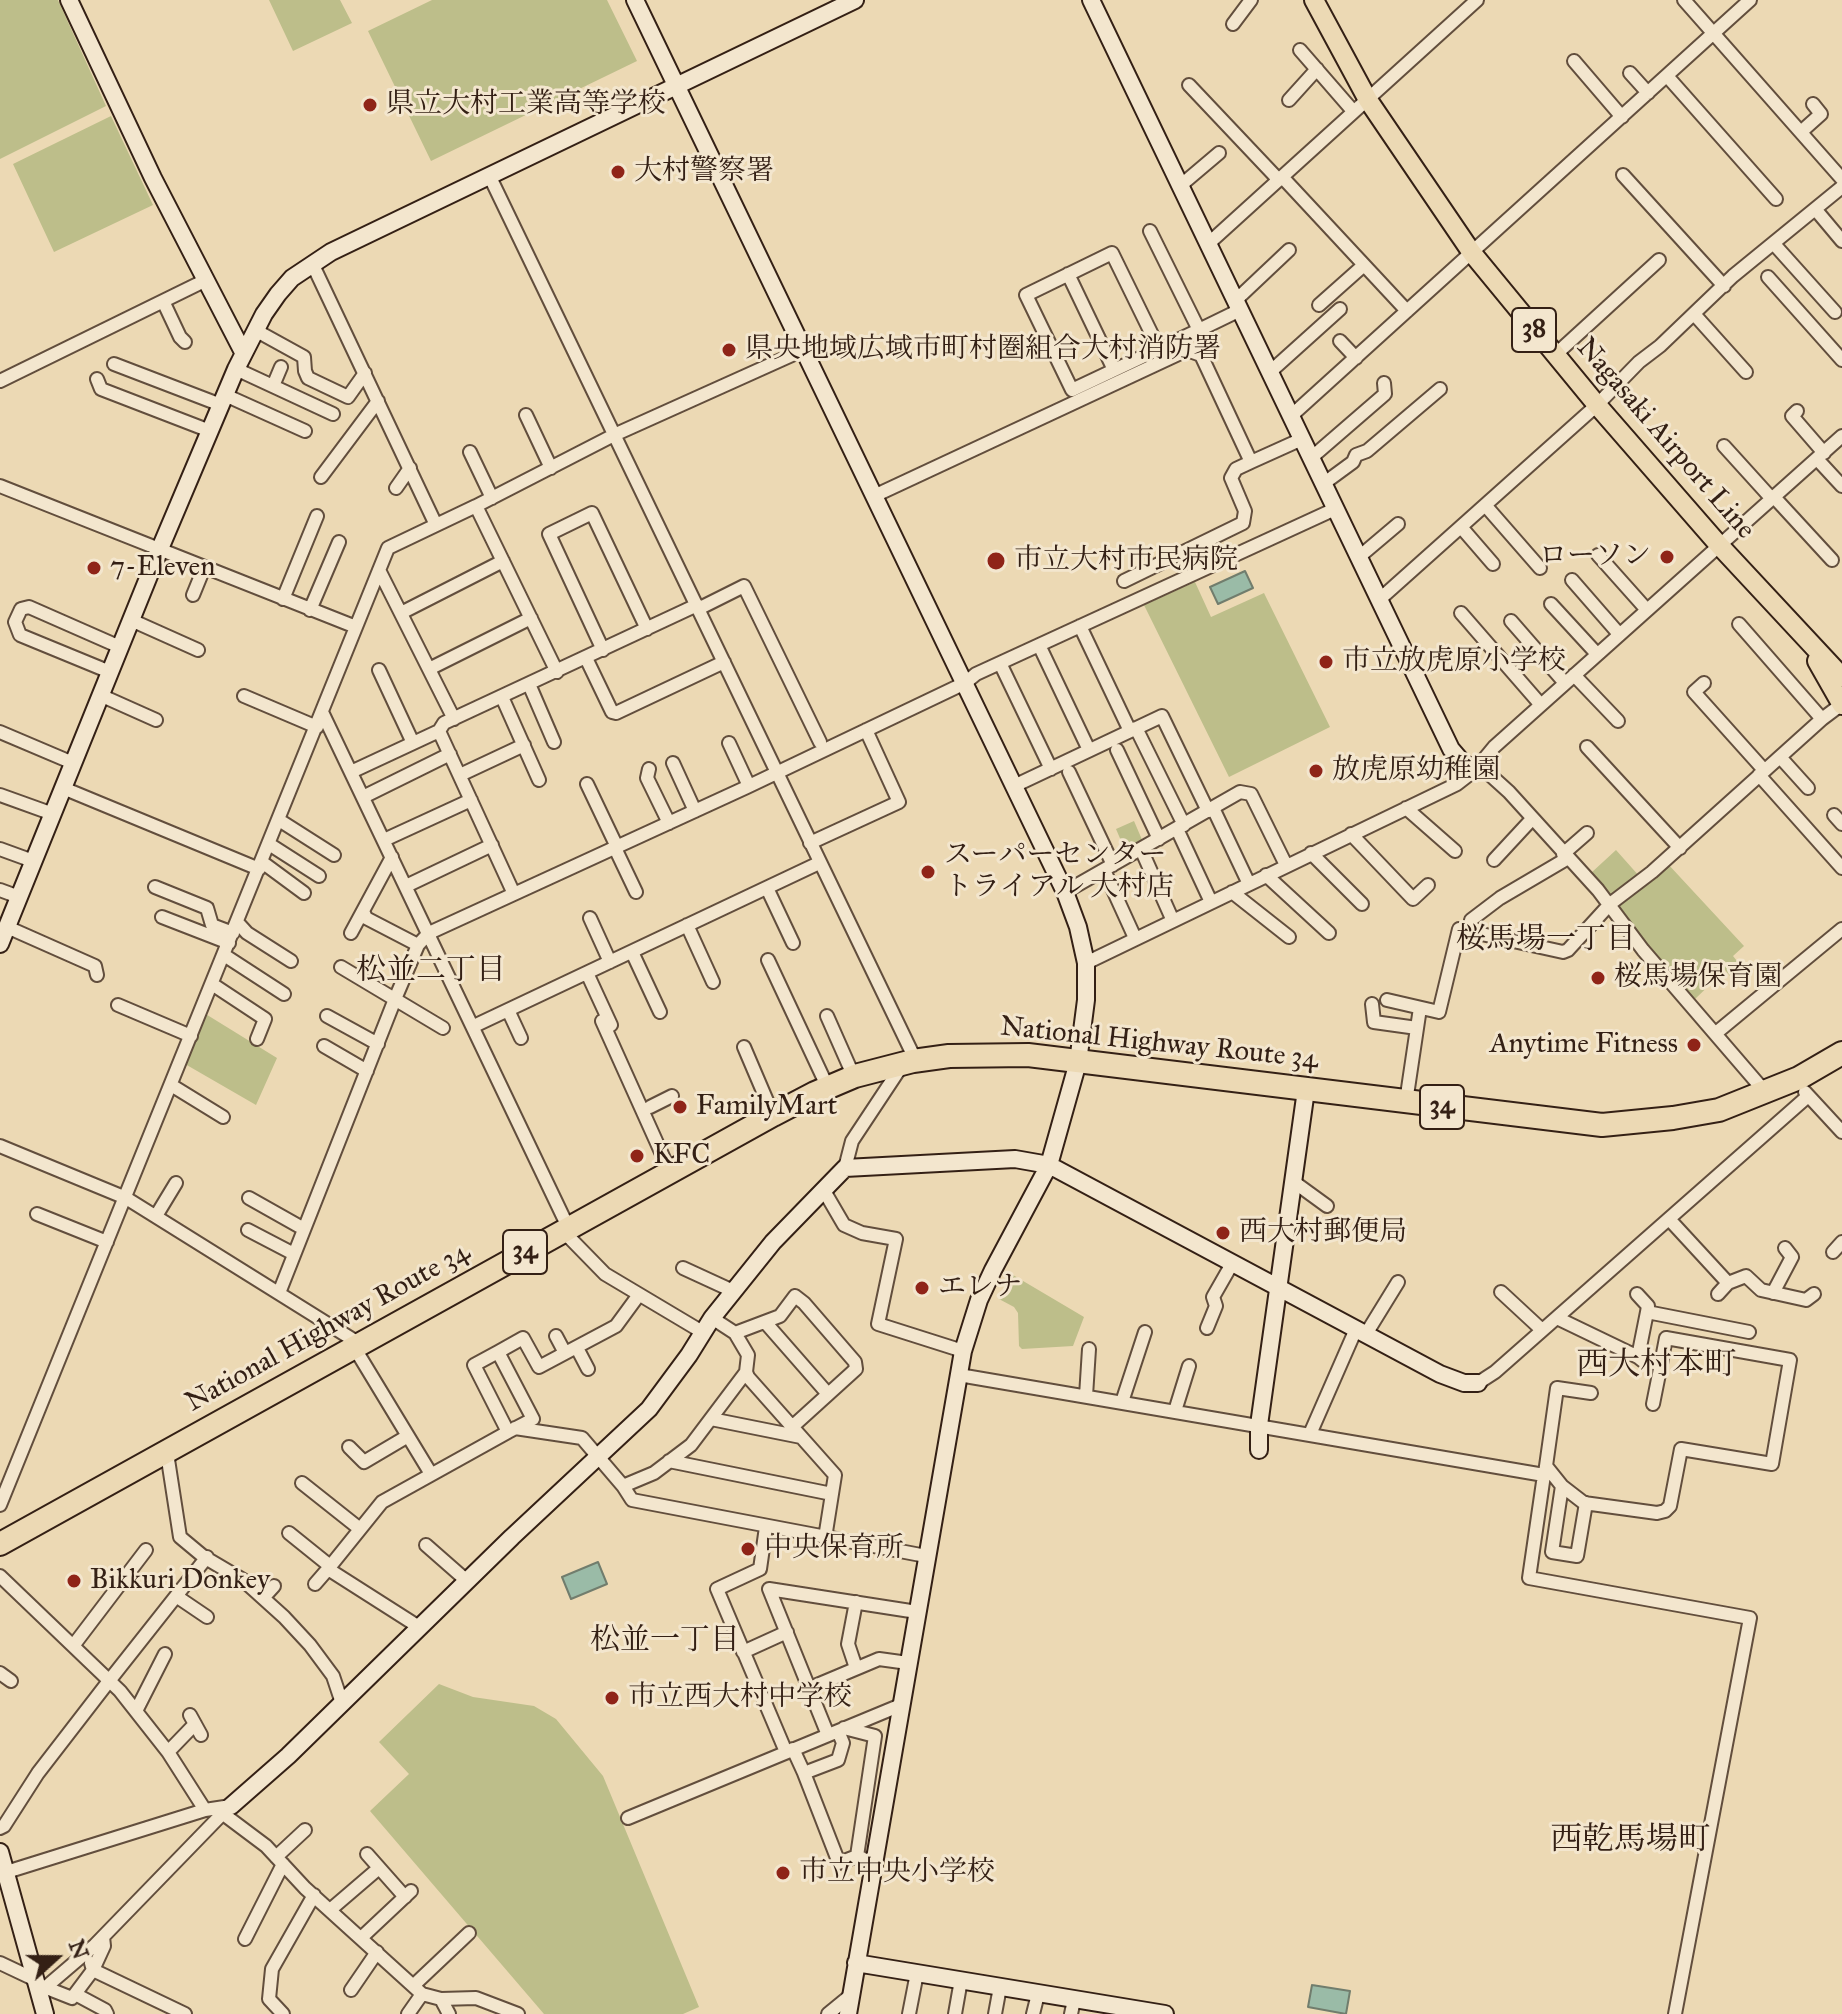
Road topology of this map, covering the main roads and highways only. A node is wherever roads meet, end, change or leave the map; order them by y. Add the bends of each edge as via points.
1 (1314, 0) edge
2 (1797, 628) junction
3 (1842, 677) edge
4 (1842, 704) edge
5 (1842, 1053) edge
6 (0, 1544) edge

1 - 2 main road, Nagasaki Airport Line / 38 via 1361,105 1472,253 1597,405
2 - 3 main road, Nagasaki Airport Line / 38
2 - 4 main road, Nagasaki Airport Line / 38
5 - 6 highway, National Highway Route 34 / 34 via 1803,1087 1719,1110 1602,1125 1028,1055 910,1062 854,1077 773,1115

